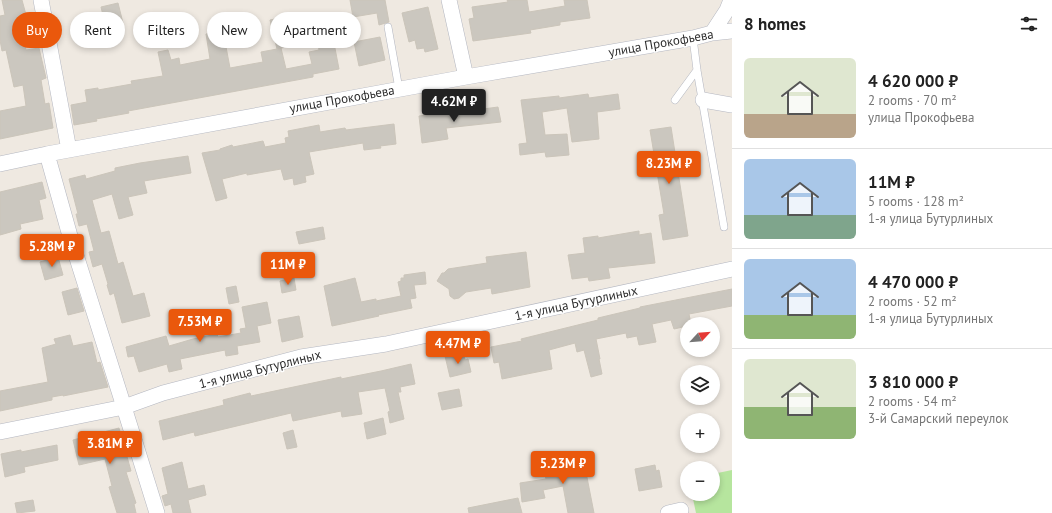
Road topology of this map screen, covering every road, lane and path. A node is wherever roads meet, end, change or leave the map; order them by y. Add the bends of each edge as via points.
1 (41, 0) edge
2 (449, 0) edge
3 (730, 0) edge
4 (388, 27) dead end
5 (732, 31) edge
6 (712, 33) junction
7 (694, 38) junction
8 (697, 70) junction
9 (466, 77) junction
10 (399, 89) junction
11 (675, 100) dead end
12 (703, 100) junction
13 (732, 105) edge
14 (69, 150) junction
15 (47, 154) junction
16 (0, 164) edge
17 (724, 227) dead end
18 (732, 269) edge
19 (124, 407) junction
20 (0, 432) edge
21 (156, 513) edge

1 - 14 street
2 - 9 street
3 - 6 street via 727,10
4 - 10 lane
5 - 6 street, улица Прокофьева
6 - 7 street, улица Прокофьева
7 - 8 lane
7 - 9 street, улица Прокофьева
8 - 11 lane
8 - 12 lane
9 - 10 street, улица Прокофьева
10 - 14 street, улица Прокофьева
12 - 13 street
12 - 17 lane
14 - 15 street, улица Прокофьева
15 - 16 street, улица Прокофьева
15 - 19 street
18 - 19 street, 1-я улица Бутурлиных via 386,344 301,357 163,393
19 - 20 street, 1-я улица Бутурлиных
19 - 21 street

